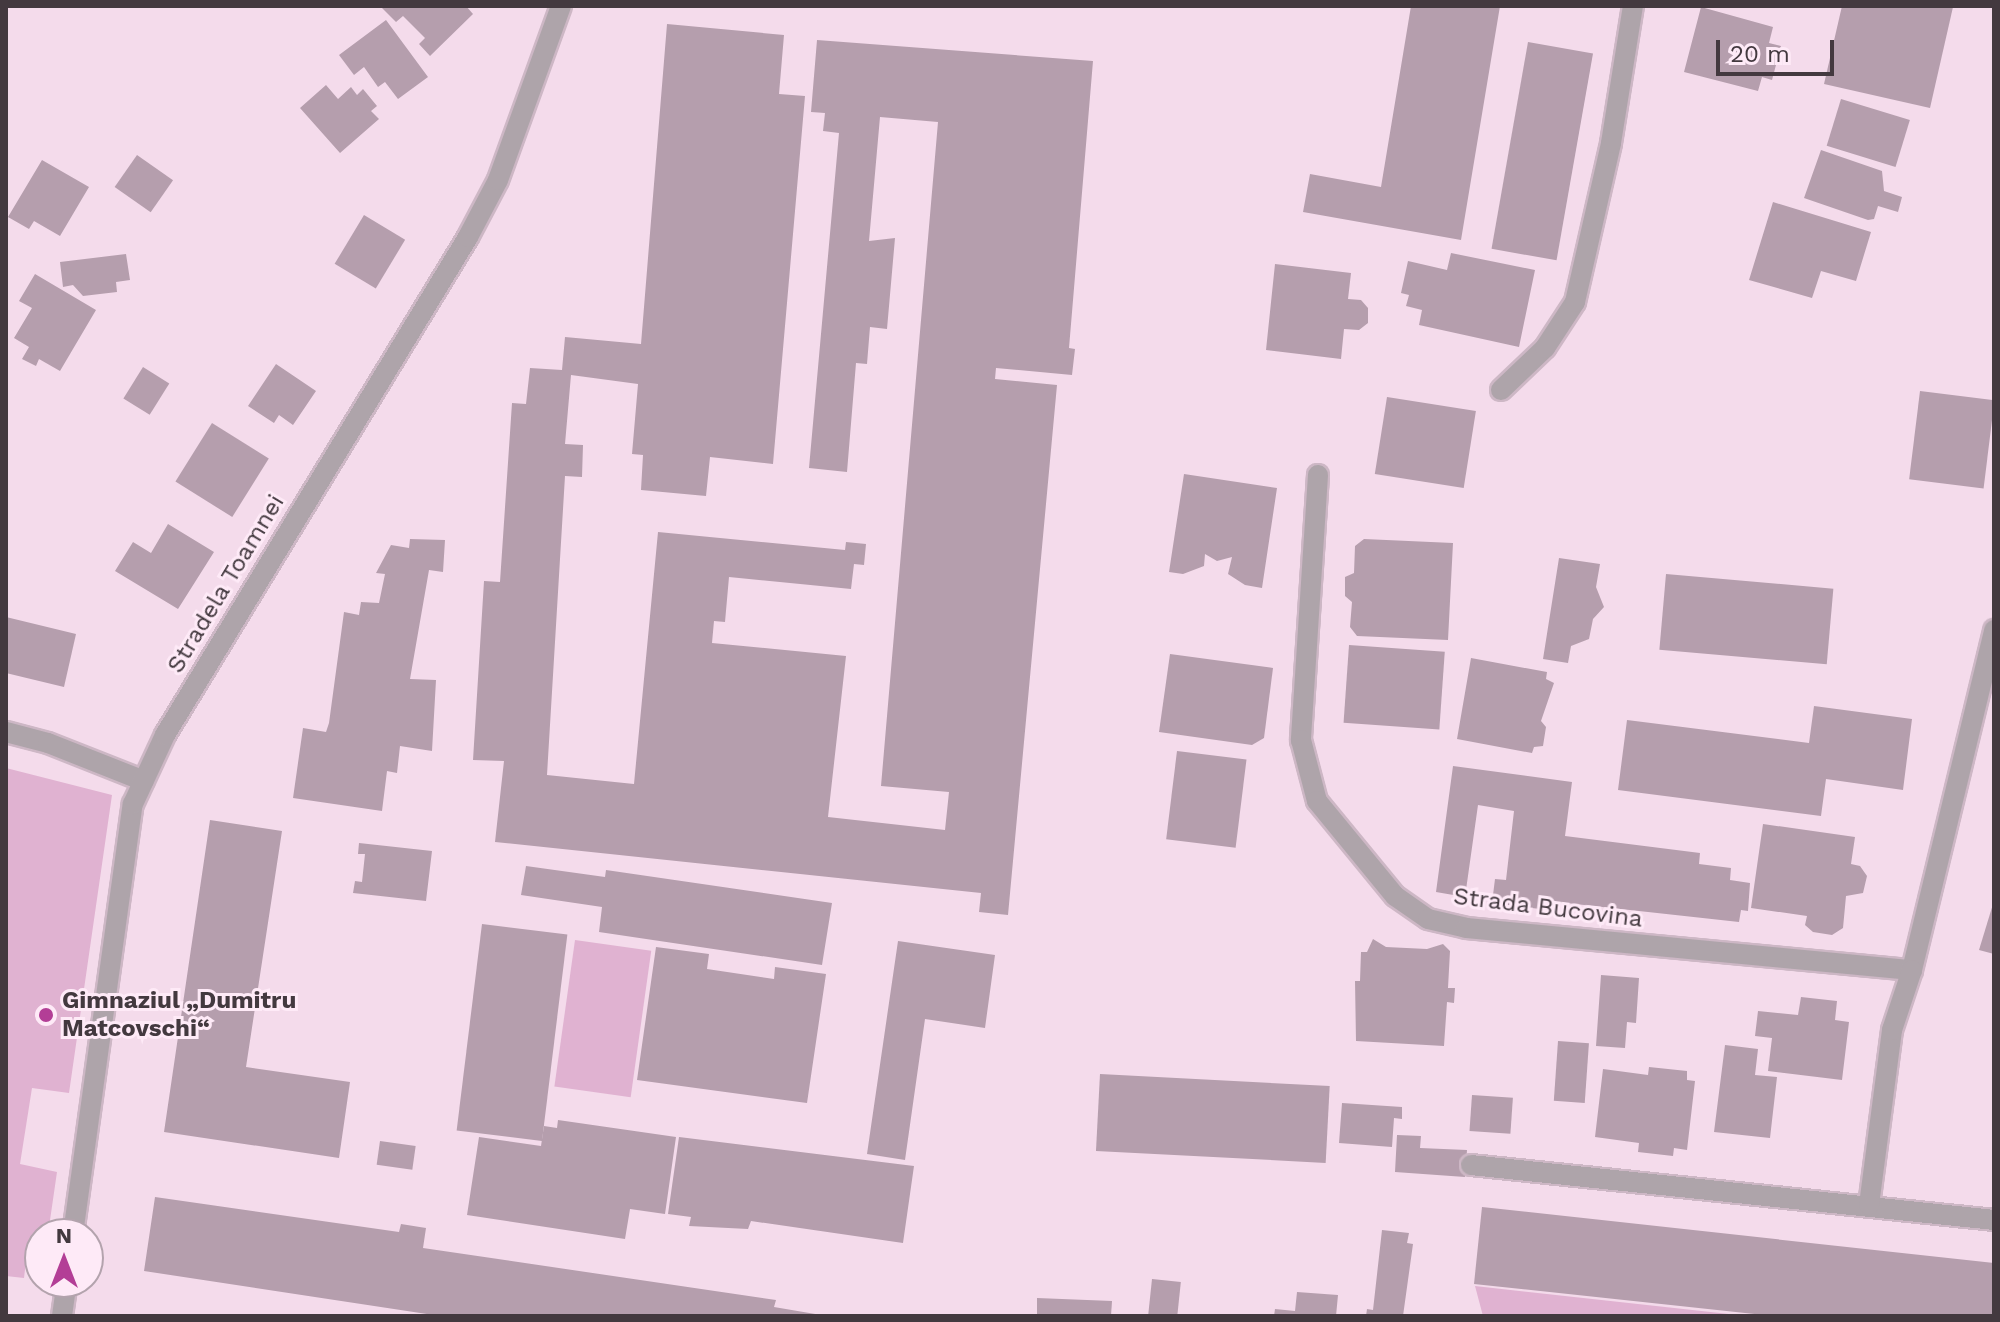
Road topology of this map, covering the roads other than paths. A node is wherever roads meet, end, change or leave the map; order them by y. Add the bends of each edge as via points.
1 (561, 6) edge
2 (1633, 6) edge
3 (1501, 390) dead end
4 (1318, 475) dead end
5 (1994, 630) edge
6 (6, 732) edge
7 (144, 781) junction
8 (1912, 970) junction
9 (1471, 1165) dead end
10 (1869, 1205) junction
11 (75, 1218) edge
12 (1994, 1220) edge

1 - 7 street, Stradela Toamnei via 498,180 468,237 165,735
2 - 3 street via 1611,143 1575,302 1545,348
4 - 8 street, Strada Bucovina via 1301,740 1317,801 1395,896 1428,919 1466,928
5 - 8 street
6 - 7 street
7 - 11 street, Stradela Toamnei via 133,804
8 - 10 street via 1892,1030
9 - 10 street
10 - 12 street

